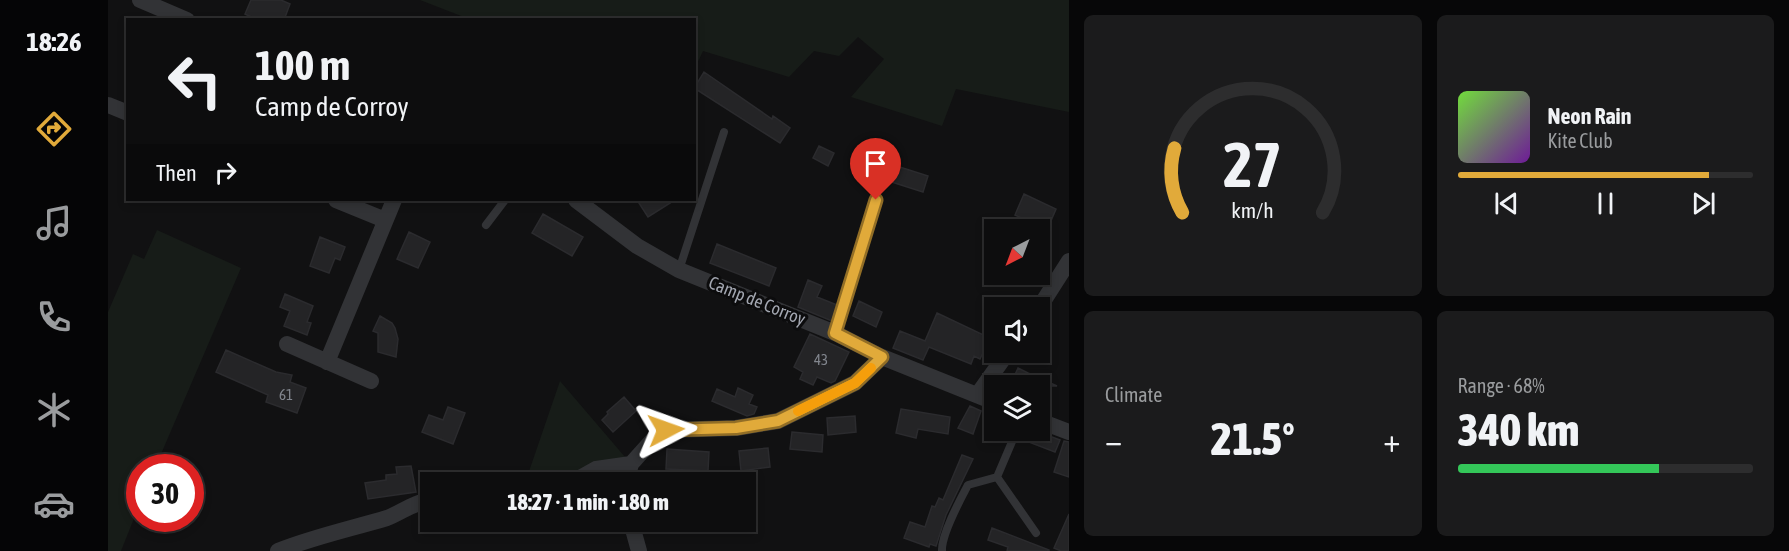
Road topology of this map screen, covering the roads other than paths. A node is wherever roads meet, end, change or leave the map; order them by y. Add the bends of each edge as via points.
1 (140, 0) edge
2 (182, 18) edge
3 (108, 105) edge
4 (126, 112) edge
5 (724, 132) dead end
6 (876, 200) dead end
7 (338, 201) edge
8 (394, 201) edge
9 (504, 201) edge
10 (577, 201) edge
11 (385, 220) junction
12 (486, 225) dead end
13 (1069, 261) edge
14 (679, 270) junction
15 (1046, 297) edge
16 (835, 333) junction
17 (287, 344) dead end
18 (882, 357) junction
19 (327, 362) junction
20 (1000, 363) edge
21 (371, 381) dead end
22 (978, 394) junction
23 (984, 397) edge
24 (1050, 425) edge
25 (1069, 432) edge
26 (1012, 441) edge
27 (631, 464) junction
28 (591, 472) edge
29 (629, 472) edge
30 (997, 477) junction
31 (420, 502) edge
32 (634, 532) edge
33 (1036, 533) dead end
34 (278, 551) edge
35 (639, 551) edge
36 (942, 551) edge

1 - 2 street
3 - 4 street
5 - 14 lane
6 - 16 lane
7 - 11 street
8 - 11 street
9 - 12 lane
10 - 14 street, Camp de Corroy via 637,246
11 - 19 street
13 - 15 street
14 - 16 street, Camp de Corroy
16 - 18 street, Camp de Corroy
17 - 19 street
18 - 22 street, Camp de Corroy
18 - 27 street via 855,383 778,421 736,428 666,430
19 - 21 street
20 - 22 street
22 - 23 street, Camp de Corroy
24 - 25 street
26 - 30 lane
27 - 28 street
27 - 29 street
30 - 33 lane
30 - 36 lane via 968,485
31 - 34 street via 390,517
32 - 35 street

